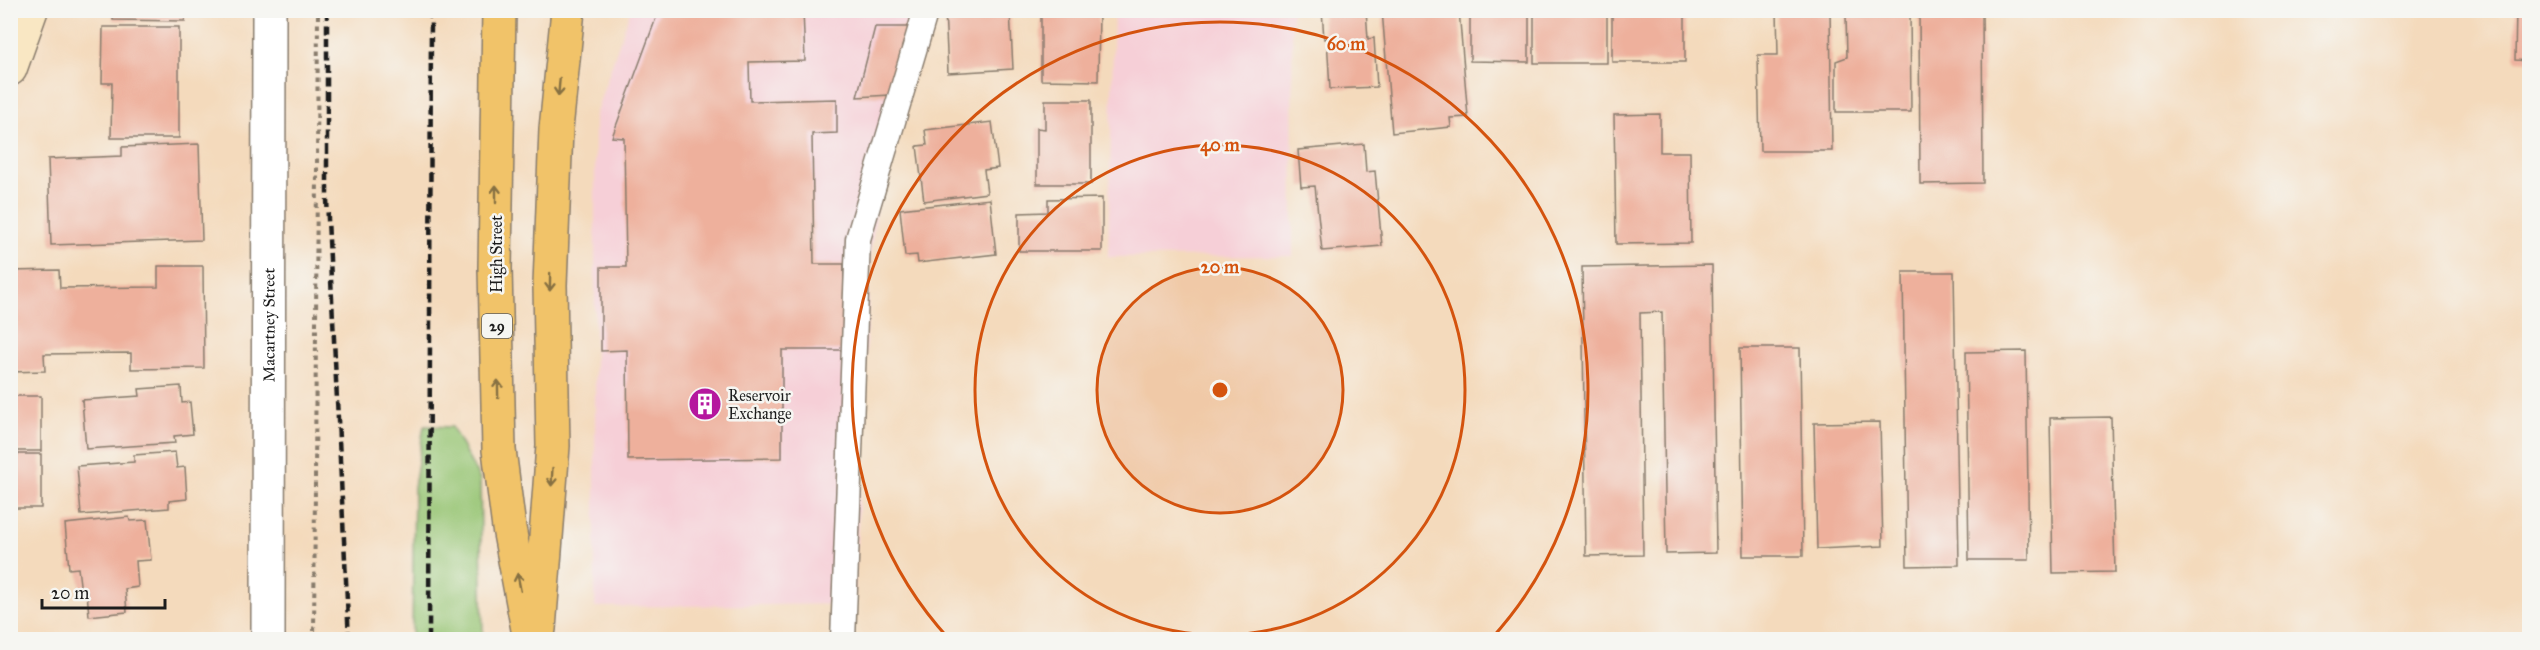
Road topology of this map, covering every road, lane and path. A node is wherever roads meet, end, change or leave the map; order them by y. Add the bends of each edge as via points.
1 (31, 10) edge
2 (269, 10) edge
3 (318, 10) edge
4 (499, 10) edge
5 (568, 10) edge
6 (926, 10) edge
7 (10, 69) edge
8 (268, 639) edge
9 (314, 639) edge
10 (530, 639) edge
11 (538, 639) edge
12 (843, 639) edge

1 - 7 main road
2 - 8 street, Macartney Street
3 - 9 path
10 -> 4 main road, High Street / 29 via 499,450 495,257
5 -> 11 main road via 556,129 550,285 553,446
6 - 12 lane via 858,239

